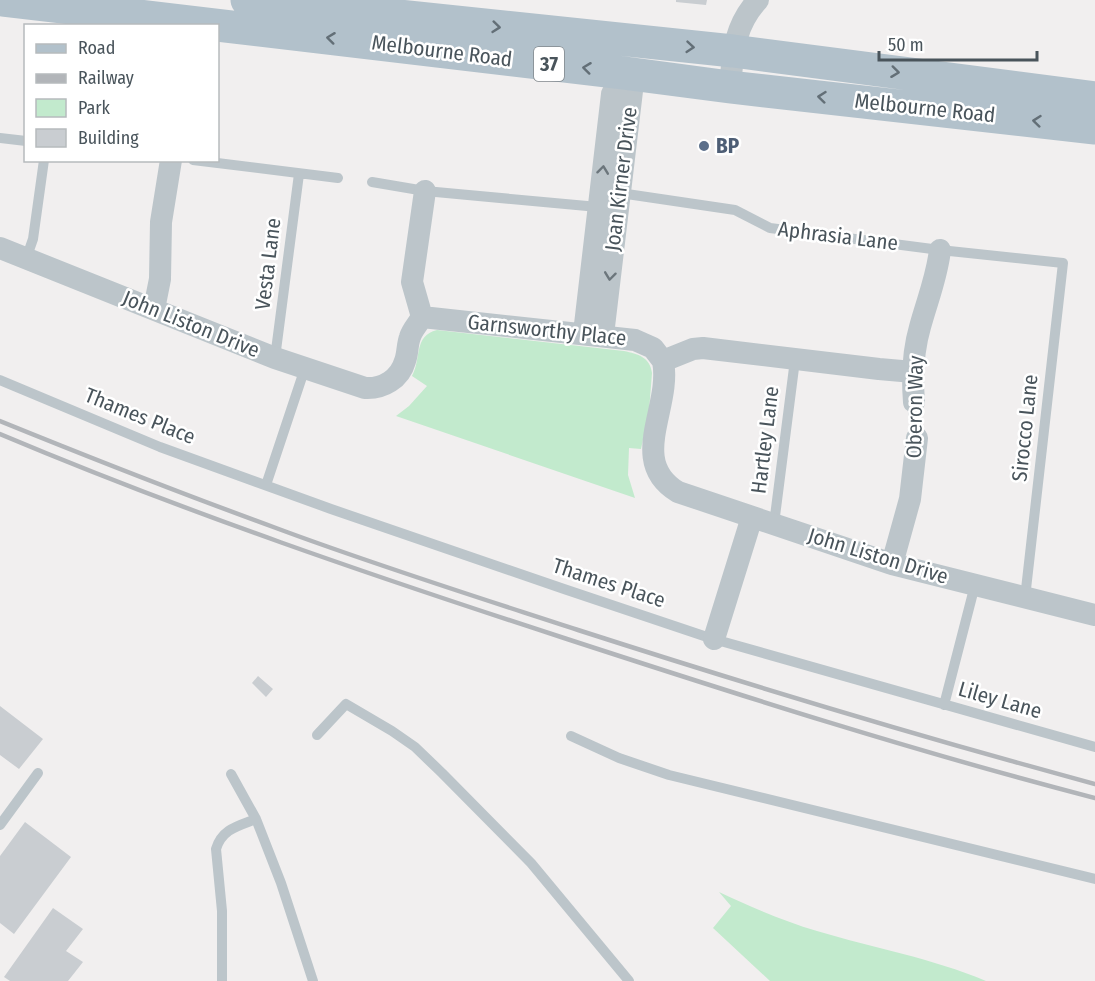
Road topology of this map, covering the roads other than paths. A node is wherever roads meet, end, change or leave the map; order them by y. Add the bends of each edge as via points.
1 (3, 0) edge
2 (247, 0) edge
3 (758, 0) edge
4 (161, 9) edge
5 (620, 41) junction
6 (733, 51) junction
7 (624, 73) junction
8 (730, 87) junction
9 (1095, 98) edge
10 (1095, 128) edge
11 (0, 138) edge
12 (24, 141) edge
13 (44, 162) edge
14 (171, 162) edge
15 (208, 162) edge
16 (299, 174) junction
17 (338, 178) dead end
18 (372, 182) dead end
19 (425, 191) junction
20 (620, 193) junction
21 (598, 207) junction
22 (0, 248) edge
23 (940, 250) junction
24 (26, 259) junction
25 (1062, 263) joint
26 (154, 309) junction
27 (422, 316) junction
28 (593, 334) junction
29 (275, 358) junction
30 (795, 360) junction
31 (663, 361) junction
32 (305, 368) junction
33 (913, 372) junction
34 (0, 381) edge
35 (914, 402) joint
36 (918, 438) joint
37 (266, 485) junction
38 (752, 518) junction
39 (774, 524) junction
40 (892, 564) junction
41 (975, 585) junction
42 (1025, 598) junction
43 (1095, 615) edge
44 (714, 639) junction
45 (944, 705) junction
46 (317, 735) dead end
47 (571, 736) dead end
48 (1095, 747) edge
49 (38, 773) dead end
50 (231, 774) dead end
51 (256, 819) junction
52 (0, 825) edge
53 (1095, 879) edge
54 (222, 981) edge
55 (313, 981) edge
56 (628, 981) edge

1 - 4 main road, Melbourne Road / 37
2 -> 5 main road, Melbourne Road / 37
3 - 6 street via 738,29
7 -> 4 main road, Melbourne Road / 37
5 -> 6 main road, Melbourne Road / 37
5 - 7 main road
6 - 8 street
6 -> 9 main road, Melbourne Road / 37
7 - 8 main road, Melbourne Road / 37
7 - 20 street, Joan Kirner Drive via 632,91
21 -> 7 street, Joan Kirner Drive via 612,94
10 -> 8 main road, Melbourne Road / 37
11 - 12 lane
13 - 24 lane via 33,239
14 - 26 street
15 - 16 lane
16 - 17 lane
16 - 29 lane, Vesta Lane
18 - 19 lane
19 - 21 lane
19 - 27 street via 412,282
20 - 21 street
20 - 23 lane, Aphrasia Lane via 735,210 770,228
20 -> 28 street, Joan Kirner Drive
21 - 28 street, Joan Kirner Drive
22 - 24 street, John Liston Drive
23 - 25 lane, Aphrasia Lane
23 - 33 street, Oberon Way
24 - 26 street, John Liston Drive
25 - 42 lane, Sirocco Lane
26 - 29 street, John Liston Drive
27 - 28 street, Garnsworthy Place
27 - 32 street, John Liston Drive via 410,336 402,369 385,385 365,387
28 - 31 street, Garnsworthy Place via 643,342
29 - 32 street, John Liston Drive
30 - 31 street via 699,348
30 - 33 street
30 - 39 lane, Hartley Lane
31 - 38 street, John Liston Drive via 653,458 657,472 682,495
32 - 37 lane
33 - 35 street, Oberon Way
34 - 37 lane, Thames Place via 160,447
35 - 36 lane, Oberon Way
36 - 40 street, Oberon Way via 910,499
37 - 44 lane, Thames Place
38 - 39 street, John Liston Drive
38 - 44 street
39 - 40 street, John Liston Drive
40 - 41 street, John Liston Drive
41 - 42 street, John Liston Drive
41 - 45 lane, Liley Lane
42 - 43 street, John Liston Drive
44 - 45 lane, Thames Place
45 - 48 lane, Liley Lane
46 - 56 lane via 346,704 415,747 531,863
47 - 53 lane via 618,758 669,775
49 - 52 lane
50 - 51 lane
51 - 54 lane via 226,831 216,849 222,911
51 - 55 lane

